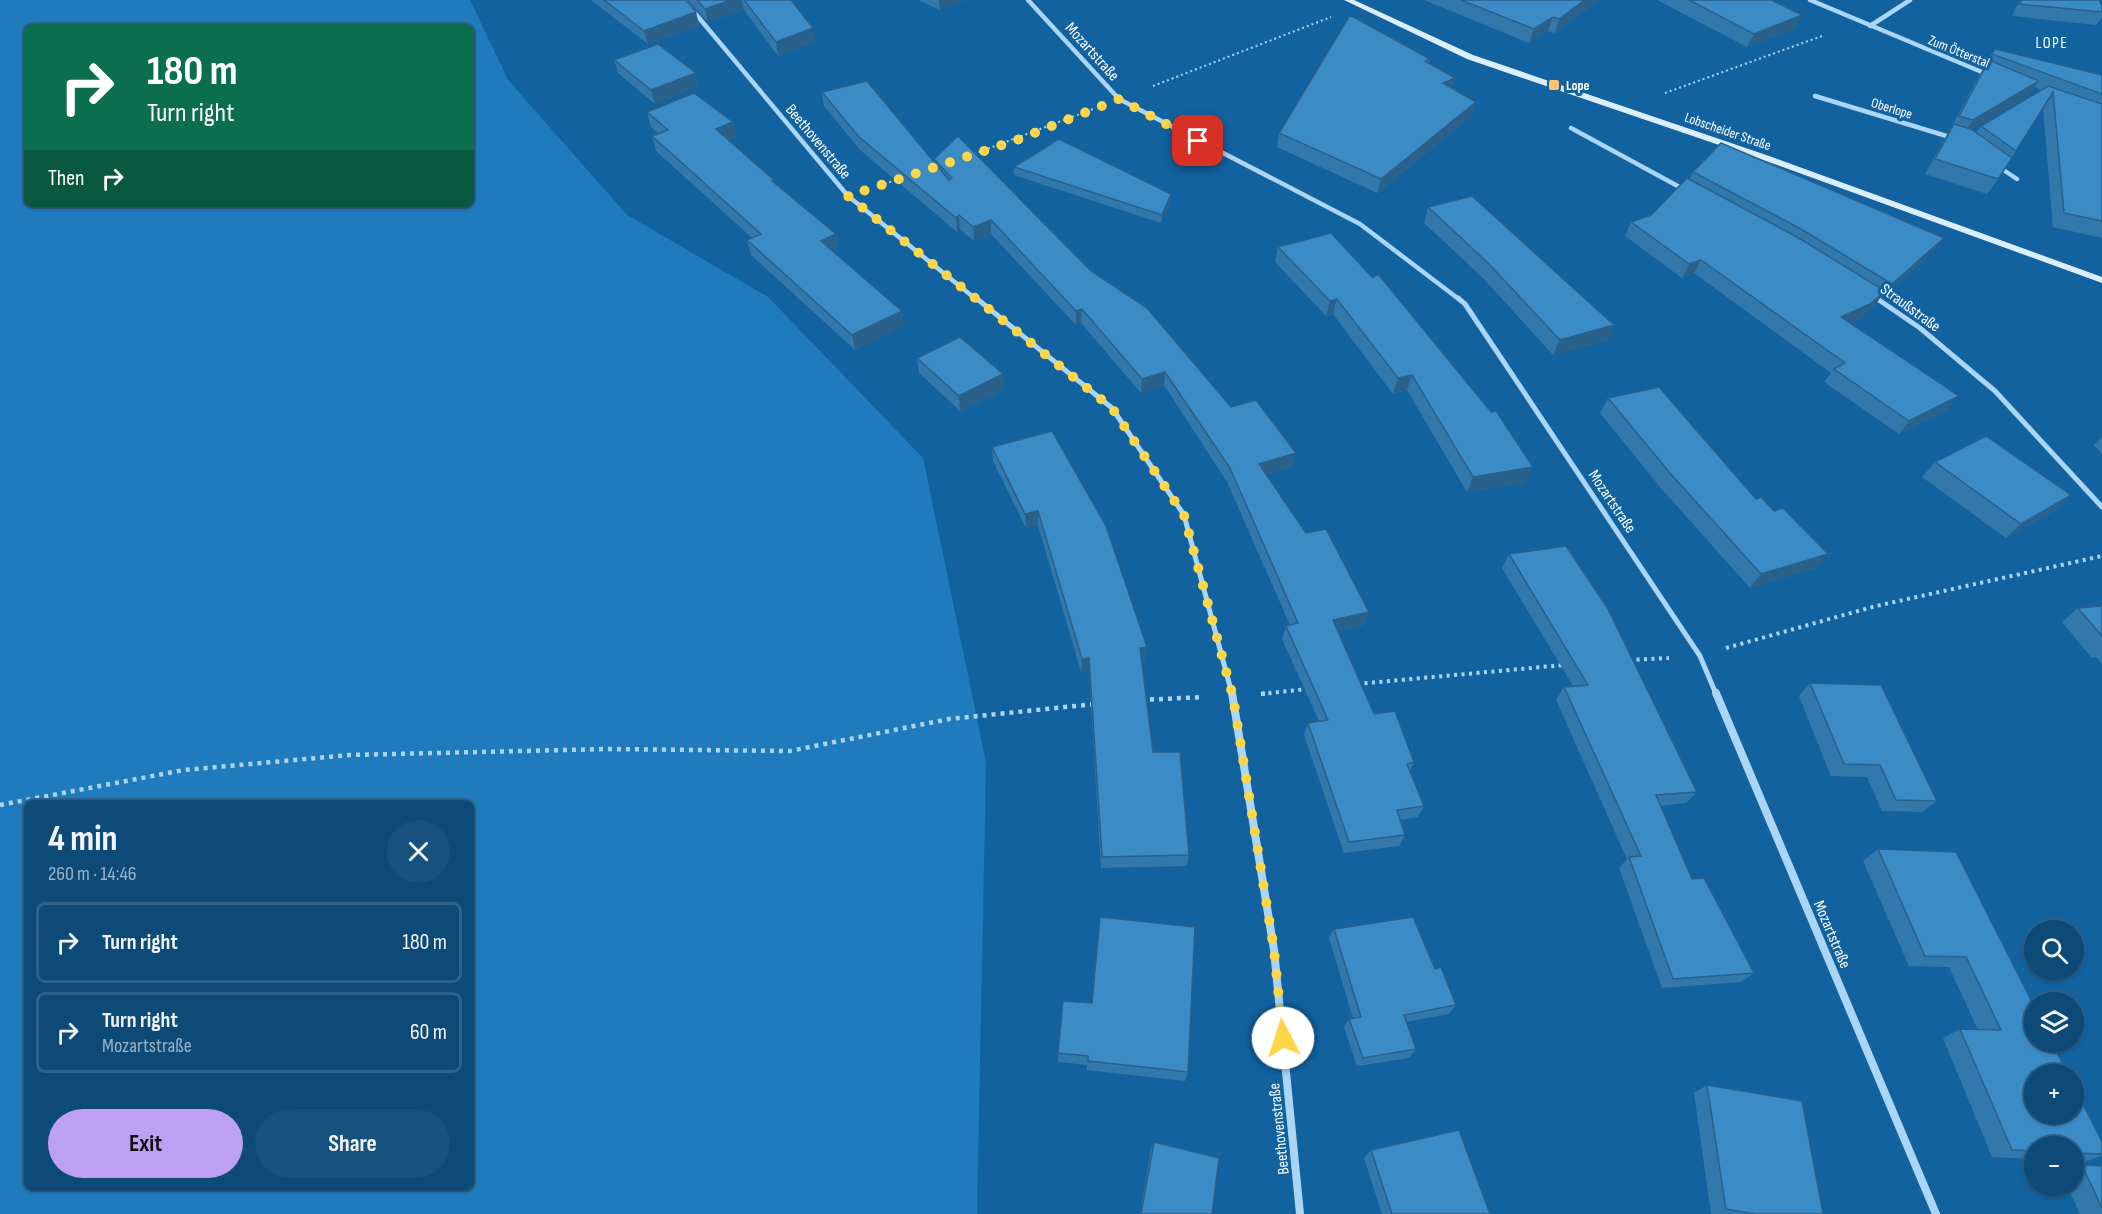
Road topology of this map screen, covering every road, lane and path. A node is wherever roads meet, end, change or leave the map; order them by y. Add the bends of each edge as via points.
1 (684, 0) edge
2 (1028, 0) edge
3 (1348, 0) edge
4 (1810, 0) edge
5 (1910, 0) edge
6 (1359, 6) junction
7 (1862, 22) junction
8 (1870, 26) junction
9 (1996, 78) edge
10 (1164, 82) dead end
11 (1815, 96) dead end
12 (1119, 99) junction
13 (1623, 110) junction
14 (1571, 128) dead end
15 (1963, 140) edge
16 (967, 156) edge
17 (1990, 160) edge
18 (903, 178) edge
19 (2017, 179) dead end
20 (1686, 191) edge
21 (848, 196) junction
22 (2102, 280) edge
23 (1863, 290) edge
24 (2102, 507) edge
25 (2102, 556) edge
26 (1768, 637) dead end
27 (1628, 660) edge
28 (1617, 661) edge
29 (1573, 664) edge
30 (1345, 685) edge
31 (1311, 689) edge
32 (1173, 697) dead end
33 (1233, 697) junction
34 (1137, 700) edge
35 (1102, 704) edge
36 (24, 800) edge
37 (26, 800) edge
38 (0, 805) edge
39 (1300, 1214) edge
40 (1936, 1214) edge

1 - 21 street, Beethovenstraße
2 - 12 street, Mozartstraße
3 - 6 street, Lobscheider Straße
4 - 7 street, Zum Ötterstal
5 - 8 street
6 - 10 path
6 - 13 street, Lobscheider Straße via 1470,57
7 - 8 street, Zum Ötterstal
7 - 13 path
8 - 9 street, Zum Ötterstal
11 - 15 street, Oberlope
12 - 16 path
12 - 40 street, Mozartstraße via 1360,224 1465,304 1700,656
13 - 22 street, Lobscheider Straße
14 - 20 street
17 - 19 street
18 - 21 path
21 - 33 street, Beethovenstraße via 1112,408 1184,515
23 - 24 street, Straußstraße via 1920,328 1995,391
25 - 26 path via 1876,606
27 - 28 path
29 - 30 path
31 - 33 path
32 - 34 path
33 - 39 street, Beethovenstraße via 1274,950
35 - 37 path via 949,718 790,751 608,749 350,755 184,770
36 - 38 path

